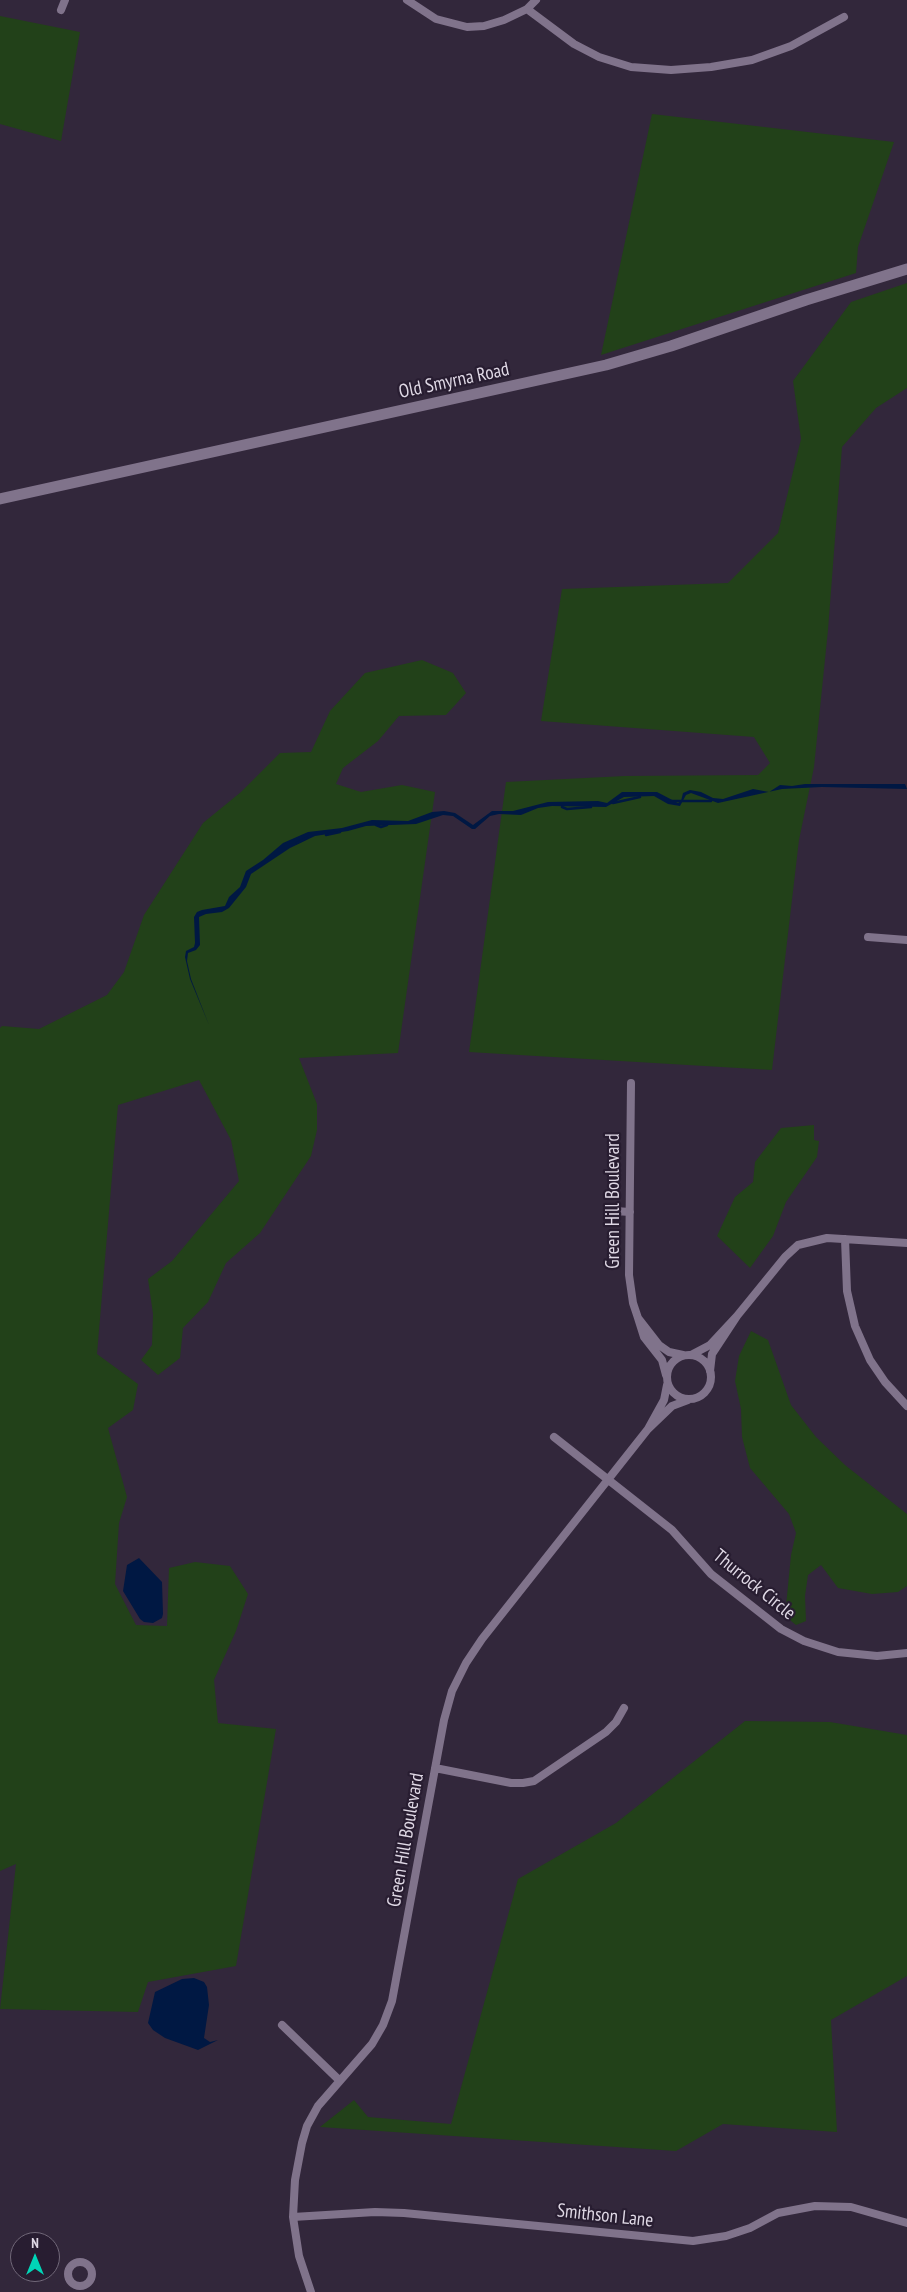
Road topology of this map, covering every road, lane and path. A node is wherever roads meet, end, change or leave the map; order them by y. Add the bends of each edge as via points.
1 (65, 0) edge
2 (407, 0) edge
3 (536, 0) edge
4 (527, 9) junction
5 (61, 10) dead end
6 (844, 17) dead end
7 (907, 269) edge
8 (0, 498) edge
9 (868, 937) dead end
10 (907, 940) edge
11 (631, 1083) dead end
12 (615, 1211) dead end
13 (630, 1212) junction
14 (845, 1239) junction
15 (907, 1243) edge
16 (736, 1316) junction
17 (638, 1318) junction
18 (687, 1355) junction
19 (710, 1373) junction
20 (667, 1379) junction
21 (693, 1399) junction
22 (907, 1406) edge
23 (648, 1429) junction
24 (554, 1438) dead end
25 (609, 1479) junction
26 (907, 1653) edge
27 (624, 1708) dead end
28 (435, 1768) junction
29 (282, 2025) dead end
30 (340, 2080) junction
31 (293, 2217) junction
32 (907, 2223) edge
33 (311, 2292) edge

1 - 5 street
2 - 4 street via 436,19 467,27 494,24
3 - 4 street
4 - 6 street via 574,44 599,57 631,67 671,70 752,60 791,46
7 - 8 street, Old Smyrna Road via 606,365
9 - 10 street
11 - 13 street, Green Hill Boulevard
12 - 13 street
13 - 17 street, Green Hill Boulevard via 629,1282
14 - 15 street
14 - 16 street via 816,1239 794,1248
14 - 22 street via 846,1284 855,1326 870,1360
16 - 18 street via 710,1345
16 - 19 street via 712,1354
17 - 18 street, Green Hill Boulevard via 660,1346 674,1354
17 - 20 street, Green Hill Boulevard via 644,1337 664,1364
18 - 19 street via 702,1360
18 - 20 street via 672,1363
19 - 21 street via 706,1390
20 - 21 street via 675,1395
20 - 23 street, Green Hill Boulevard via 665,1397
21 - 23 street, Green Hill Boulevard via 672,1406
23 - 25 street, Green Hill Boulevard
24 - 25 street, Thurrock Circle
25 - 26 street, Thurrock Circle via 677,1534 719,1582 781,1629 804,1641 838,1652 877,1656
25 - 28 street, Green Hill Boulevard via 494,1622 466,1663 449,1700
27 - 28 street via 606,1732 528,1782 511,1783
28 - 30 street, Green Hill Boulevard via 392,2001 372,2044
29 - 30 street
30 - 31 street, Green Hill Boulevard via 318,2106 303,2137 296,2172
31 - 32 street, Smithson Lane via 404,2213 693,2241 726,2236 778,2214 814,2206 851,2207
31 - 33 street, Green Hill Boulevard via 299,2256

